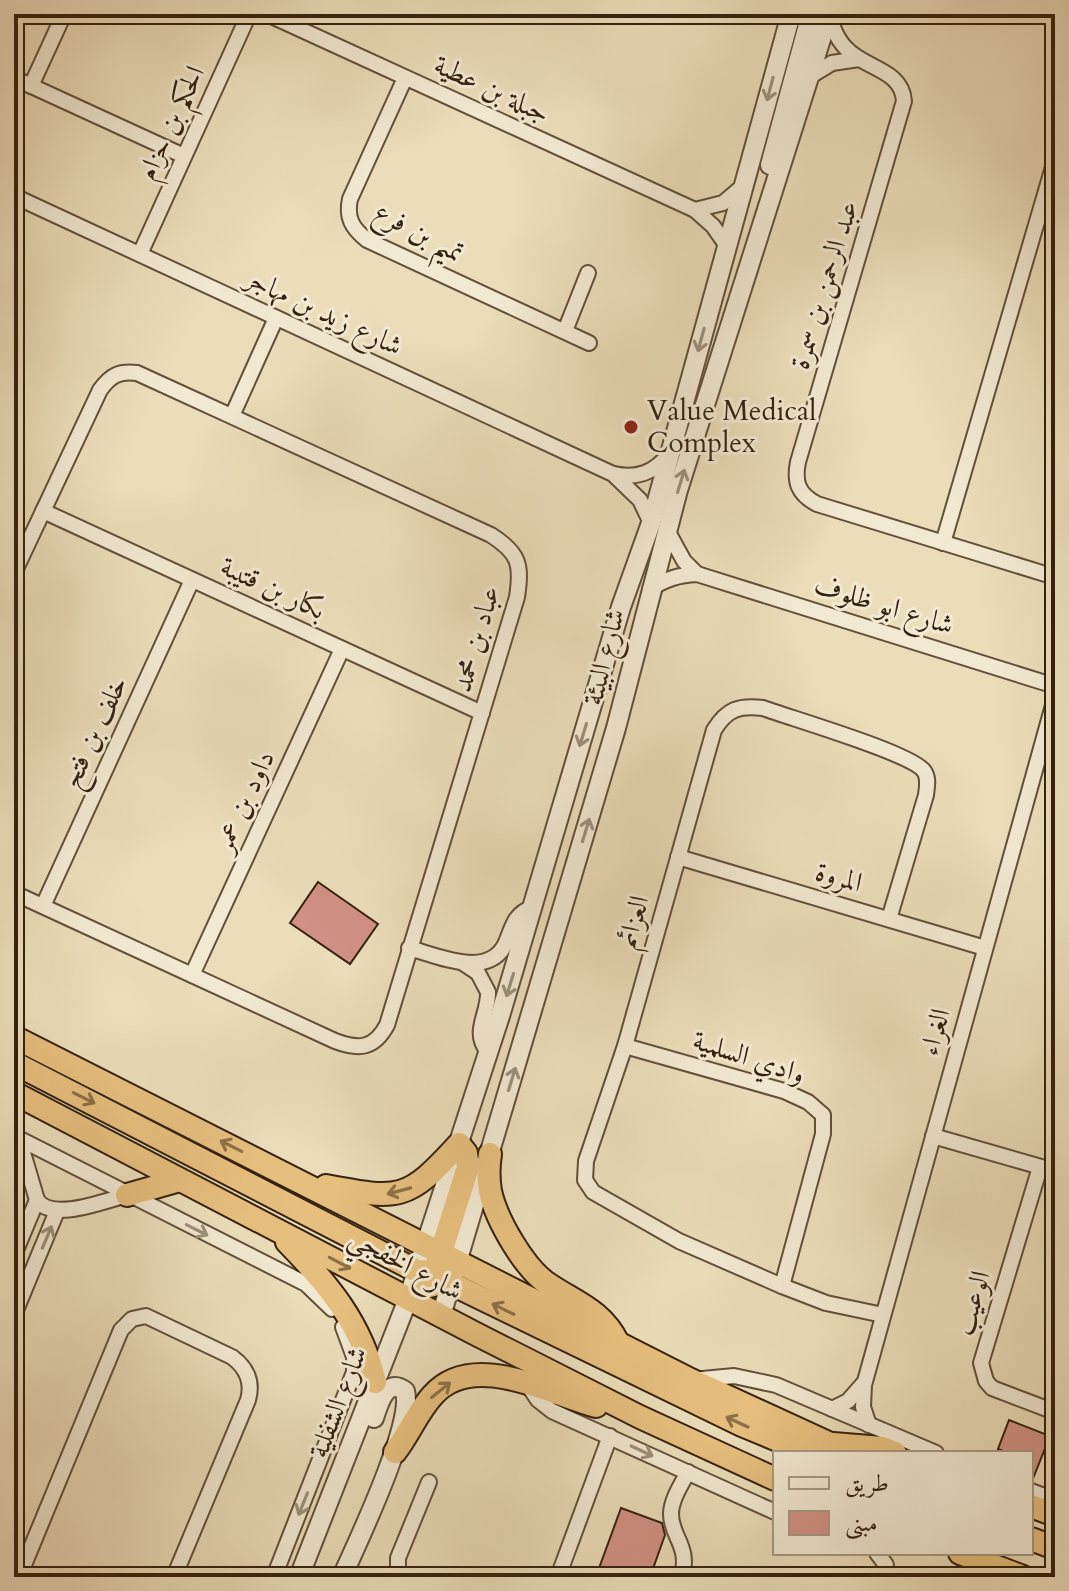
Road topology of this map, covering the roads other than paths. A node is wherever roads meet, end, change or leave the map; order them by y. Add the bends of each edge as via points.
1 (64, 14) edge
2 (249, 14) edge
3 (267, 14) edge
4 (791, 14) edge
5 (811, 14) edge
6 (829, 14) edge
7 (859, 59) junction
8 (809, 77) junction
9 (14, 78) edge
10 (405, 78) junction
11 (31, 86) junction
12 (184, 156) junction
13 (1055, 160) edge
14 (744, 184) junction
15 (14, 196) edge
16 (695, 210) junction
17 (765, 215) junction
18 (727, 246) junction
19 (140, 254) junction
20 (588, 273) dead end
21 (276, 318) junction
22 (565, 331) junction
23 (589, 343) dead end
24 (232, 416) junction
25 (669, 454) junction
26 (613, 474) junction
27 (43, 511) junction
28 (659, 526) junction
29 (943, 543) junction
30 (14, 573) edge
31 (697, 574) junction
32 (1055, 577) edge
33 (192, 580) junction
34 (650, 589) junction
35 (342, 649) junction
36 (1055, 686) edge
37 (1055, 698) edge
38 (482, 713) junction
39 (678, 857) junction
40 (14, 893) edge
41 (43, 906) junction
42 (533, 907) junction
43 (889, 919) junction
44 (409, 948) junction
45 (985, 948) junction
46 (463, 963) junction
47 (192, 975) junction
48 (14, 1037) edge
49 (625, 1046) junction
50 (488, 1052) junction
51 (14, 1063) edge
52 (14, 1093) edge
53 (933, 1136) junction
54 (17, 1137) edge
55 (459, 1144) junction
56 (490, 1154) junction
57 (1040, 1167) junction
58 (1055, 1171) edge
59 (180, 1180) junction
60 (301, 1181) junction
61 (127, 1195) junction
62 (37, 1200) junction
63 (57, 1211) junction
64 (272, 1226) junction
65 (14, 1255) edge
66 (438, 1268) junction
67 (782, 1286) junction
68 (408, 1299) junction
69 (14, 1315) edge
70 (883, 1315) junction
71 (441, 1316) junction
72 (618, 1344) junction
73 (691, 1380) junction
74 (866, 1380) junction
75 (375, 1382) junction
76 (528, 1385) junction
77 (832, 1409) junction
78 (1055, 1412) edge
79 (640, 1417) junction
80 (869, 1425) junction
81 (610, 1436) junction
82 (830, 1443) junction
83 (804, 1451) edge
84 (846, 1451) edge
85 (890, 1451) edge
86 (931, 1451) edge
87 (395, 1452) junction
88 (688, 1472) junction
89 (773, 1479) edge
90 (429, 1482) dead end
91 (1033, 1492) edge
92 (332, 1497) junction
93 (1055, 1500) edge
94 (1033, 1507) edge
95 (773, 1511) edge
96 (1055, 1515) edge
97 (1033, 1540) edge
98 (1055, 1548) edge
99 (953, 1555) edge
100 (965, 1555) edge
101 (19, 1577) edge
102 (174, 1577) edge
103 (274, 1577) edge
104 (299, 1577) edge
105 (342, 1577) edge
106 (402, 1577) edge
107 (558, 1577) edge
108 (682, 1577) edge
109 (984, 1577) edge
110 (1023, 1577) edge

1 - 11 street
2 - 12 street, الحكم بن حزام
3 - 10 street, جبلة بن عطية
4 -> 14 street, شارع البيئة
5 - 17 street via 765,184
6 - 7 street, عبد الرحمن بن سمرة via 839,39
6 - 8 street, شارع البيئة
7 - 8 street via 832,63
7 - 29 street, عبد الرحمن بن سمرة via 895,79 904,101 795,474 798,488 817,504
8 - 17 street, شارع البيئة
9 - 11 street
10 - 16 street, جبلة بن عطية
10 - 22 street, تميم بن فرع via 350,199 350,222 356,232
11 - 12 street
12 - 19 street, الحكم بن حزام
13 - 29 street
14 - 16 street via 723,203
14 - 18 street, شارع البيئة
15 - 19 street, شارع زيد بن مهاجر
16 - 18 street, جبلة بن عطية
28 -> 17 street, شارع البيئة
18 -> 25 street, شارع البيئة
19 - 21 street, شارع زيد بن مهاجر
20 - 22 street
21 - 24 street
21 - 26 street, شارع زيد بن مهاجر
22 - 23 street, تميم بن فرع
24 - 27 street, عباد بن محمد via 137,373 116,373 100,390
24 - 38 street, عباد بن محمد via 508,546 519,568 517,597
25 - 26 street, شارع زيد بن مهاجر via 645,474
25 - 28 street, شارع البيئة
26 - 28 street, شارع زيد بن مهاجر
27 - 30 street, عباد بن محمد
27 - 33 street, بكار بن قتيبة
28 - 31 street
28 - 34 street, شارع البيئة
28 -> 42 street, شارع البيئة via 621,607
29 - 32 street, عبد الرحمن بن سمرة
31 - 34 street via 664,580
31 - 36 street, شارع ابو ظلوف
33 - 35 street, بكار بن قتيبة
33 - 41 street, خلف بن فتح
56 -> 34 street, شارع البيئة via 616,728
35 - 38 street, بكار بن قتيبة
35 - 47 street, داود بن عمر
37 - 45 street, الغراء
38 - 44 street, عباد بن محمد
39 - 43 street, المروة
39 - 43 street, العزائم via 714,730 732,709 763,708 901,756 923,770 926,795
39 - 49 street, العزائم
40 - 41 street, عباد بن محمد
41 - 47 street, عباد بن محمد
42 - 46 street via 515,918 495,957
42 -> 50 street, شارع البيئة
43 - 45 street, المروة
44 - 46 street
44 - 47 street, عباد بن محمد via 387,1025 365,1047 335,1041
45 - 53 street, الغراء
46 - 50 street via 478,973 488,992 480,1033
60 -> 48 highway, شارع الخفجي
49 - 67 street, العزائم via 586,1161 585,1180 593,1192 679,1241
49 - 67 street, وادي السلمية via 784,1091 823,1115 823,1134
50 - 55 street, شارع البيئة
51 -> 66 highway
52 - 59 highway, شارع الخفجي
53 - 57 street
53 - 70 street, الغراء
54 - 61 street
54 - 62 street
55 -> 60 highway via 419,1184 395,1194
55 - 66 highway via 468,1167
56 - 66 street, شارع البيئة
56 - 72 highway via 492,1200 524,1259 549,1285 597,1313
57 - 58 street
57 - 78 street, الوعيب via 981,1363 992,1388
59 - 61 highway
59 - 64 highway, شارع الخفجي
60 - 66 highway, شارع الخفجي
61 - 63 street
61 -> 103 street via 306,1284 342,1326 354,1357 354,1372
62 - 63 street via 43,1208
62 - 65 street
69 -> 63 street
64 -> 68 highway, شارع الخفجي
64 - 75 highway via 344,1306
66 - 68 highway
66 - 71 highway via 435,1301
66 - 72 highway, شارع الخفجي
83 -> 66 highway via 742,1425
67 - 70 street, العزائم via 826,1303
68 - 71 highway, شارع الخفجي
68 - 75 street, شارع الشفلية
70 - 74 street, الغراء
71 - 79 highway, شارع الخفجي
72 - 73 highway, شارع الخفجي
73 - 77 street via 755,1379
73 - 82 highway, شارع الخفجي
74 - 77 street via 848,1401
74 - 80 street, الغراء via 863,1398
75 - 92 street, شارع الشفلية
76 - 79 highway
76 - 81 street via 552,1411
87 -> 76 highway via 433,1394 452,1381 491,1374
77 - 80 street
79 - 89 highway, شارع الخفجي
80 - 86 street
81 -> 88 street
81 - 107 street
82 - 84 highway, شارع الخفجي
82 - 85 highway
87 - 92 street via 408,1405 405,1391 392,1386 383,1395 351,1475
87 - 105 street
88 - 95 street
88 - 108 street via 670,1516 683,1548
90 - 106 street via 398,1558
91 - 93 street
92 - 104 street, شارع الشفلية
94 - 96 highway
97 - 98 highway
99 - 109 highway
100 - 110 highway
101 - 102 street via 121,1330 132,1319 146,1316 232,1357 243,1366 250,1386

